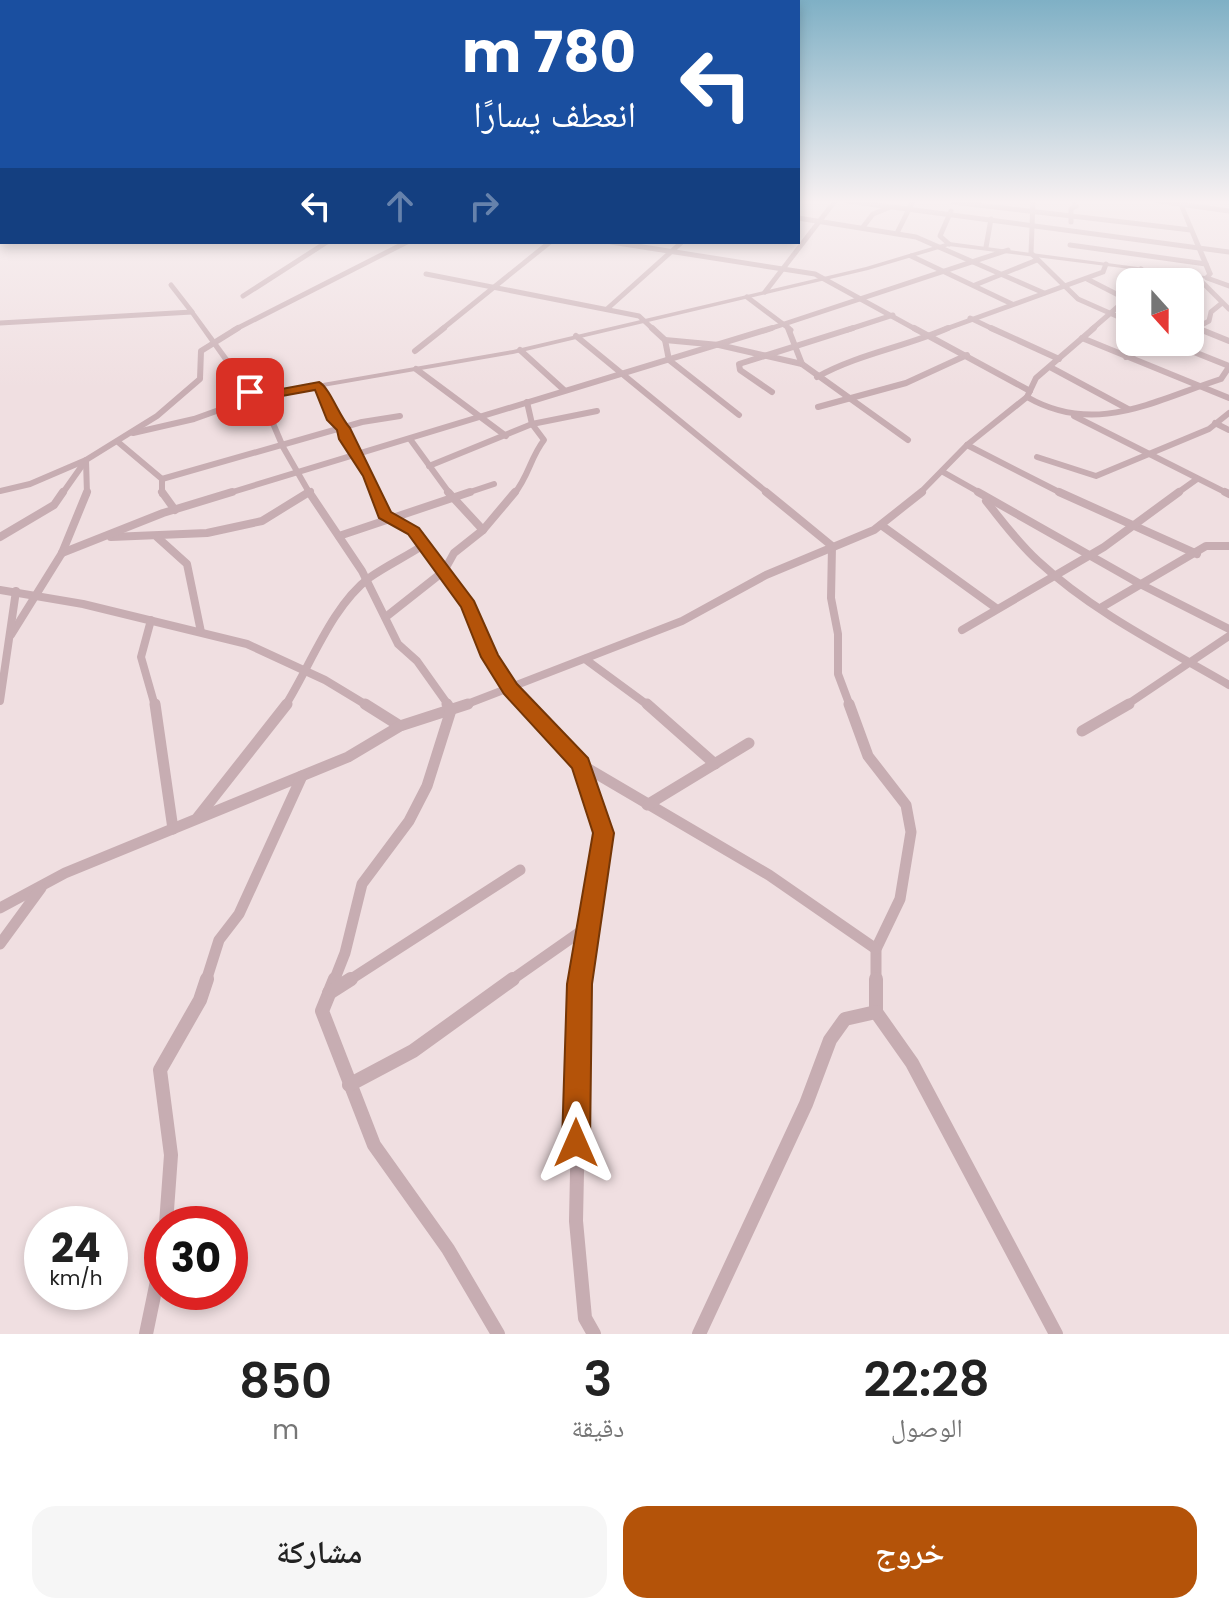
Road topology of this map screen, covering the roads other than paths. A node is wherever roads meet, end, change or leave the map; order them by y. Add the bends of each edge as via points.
1 (294, 263) edge
2 (365, 263) edge
3 (524, 263) edge
4 (660, 263) edge
5 (746, 263) edge
6 (787, 263) edge
7 (883, 263) edge
8 (926, 263) edge
9 (969, 263) edge
10 (976, 263) edge
11 (1023, 263) edge
12 (1041, 263) edge
13 (1100, 263) edge
14 (1129, 263) edge
15 (1201, 263) edge
16 (1106, 264) junction
17 (1206, 264) joint
18 (1129, 267) junction
19 (1135, 268) edge
20 (783, 269) junction
21 (943, 271) junction
22 (426, 274) dead end
23 (1002, 275) junction
24 (825, 278) junction
25 (1204, 278) edge
26 (1207, 278) junction
27 (1087, 279) junction
28 (1204, 284) edge
29 (171, 285) dead end
30 (975, 285) junction
31 (1067, 285) junction
32 (1229, 286) edge
33 (495, 287) junction
34 (765, 292) junction
35 (1044, 293) junction
36 (1116, 294) edge
37 (243, 296) dead end
38 (747, 297) junction
39 (862, 298) junction
40 (1222, 303) junction
41 (1012, 304) junction
42 (607, 309) junction
43 (1116, 309) edge
44 (1229, 309) edge
45 (192, 312) junction
46 (1112, 312) junction
47 (1116, 314) edge
48 (893, 315) junction
49 (970, 318) junction
50 (648, 321) junction
51 (0, 323) edge
52 (784, 323) junction
53 (1204, 323) edge
54 (1204, 332) edge
55 (931, 335) junction
56 (576, 336) junction
57 (1082, 338) junction
58 (665, 340) junction
59 (212, 341) junction
60 (1229, 341) edge
61 (719, 345) junction
62 (794, 347) junction
63 (520, 350) junction
64 (415, 351) dead end
65 (764, 355) junction
66 (967, 355) junction
67 (1201, 356) edge
68 (1126, 357) joint
69 (1059, 359) junction
70 (669, 360) junction
71 (802, 364) junction
72 (1050, 367) junction
73 (1229, 368) edge
74 (416, 369) junction
75 (622, 375) junction
76 (817, 377) junction
77 (319, 385) junction
78 (1199, 385) junction
79 (564, 390) junction
80 (772, 392) dead end
81 (1028, 394) junction
82 (261, 395) junction
83 (1229, 398) edge
84 (849, 399) junction
85 (527, 402) junction
86 (818, 407) dead end
87 (1128, 409) junction
88 (597, 411) dead end
89 (1229, 413) edge
90 (739, 415) dead end
91 (400, 416) dead end
92 (1074, 416) junction
93 (481, 417) junction
94 (1215, 423) junction
95 (532, 424) junction
96 (344, 428) junction
97 (1229, 430) edge
98 (133, 433) junction
99 (506, 436) junction
100 (410, 439) junction
101 (908, 440) dead end
102 (118, 442) junction
103 (967, 445) junction
104 (283, 447) junction
105 (358, 454) junction
106 (1146, 455) junction
107 (1037, 457) dead end
108 (86, 460) junction
109 (429, 466) junction
110 (943, 472) junction
111 (299, 473) junction
112 (162, 479) junction
113 (1197, 479) junction
114 (494, 484) dead end
115 (0, 489) edge
116 (311, 491) junction
117 (1229, 494) edge
118 (981, 495) junction
119 (454, 498) junction
120 (175, 510) junction
121 (393, 518) junction
122 (881, 525) junction
123 (1133, 526) junction
124 (483, 530) junction
125 (339, 536) junction
126 (0, 537) edge
127 (107, 537) junction
128 (157, 537) junction
129 (422, 546) junction
130 (832, 546) junction
131 (1229, 546) edge
132 (62, 553) junction
133 (1092, 554) junction
134 (1197, 554) junction
135 (444, 571) junction
136 (1055, 574) junction
137 (367, 580) junction
138 (1142, 585) junction
139 (0, 590) edge
140 (16, 591) junction
141 (36, 596) junction
142 (1102, 607) junction
143 (996, 608) junction
144 (387, 616) junction
145 (151, 620) junction
146 (1229, 629) edge
147 (962, 630) dead end
148 (201, 632) junction
149 (11, 635) junction
150 (1229, 636) edge
151 (585, 659) junction
152 (1190, 661) junction
153 (307, 672) junction
154 (1229, 685) edge
155 (510, 689) junction
156 (0, 701) edge
157 (451, 710) junction
158 (400, 726) junction
159 (1082, 731) dead end
160 (749, 743) dead end
161 (580, 764) junction
162 (715, 764) junction
163 (302, 776) junction
164 (647, 805) junction
165 (196, 820) junction
166 (173, 829) junction
167 (520, 870) dead end
168 (43, 885) junction
169 (0, 908) edge
170 (590, 925) junction
171 (0, 944) edge
172 (876, 949) junction
173 (329, 993) junction
174 (876, 1012) junction
175 (349, 1085) junction
176 (167, 1206) edge
177 (151, 1310) edge
178 (146, 1334) edge
179 (498, 1334) edge
180 (594, 1334) edge
181 (699, 1334) edge
182 (1056, 1334) edge

1 - 37 street
2 - 59 street
3 - 33 street
4 - 42 street
5 - 20 street
6 - 20 street
7 - 24 street
8 - 21 street
9 - 21 street
10 - 23 street
11 - 23 street
12 - 31 street
13 - 16 street
14 - 18 street
15 - 17 street
16 - 18 street
16 - 27 street via 1103,272
17 - 26 street
18 - 19 street
20 - 24 street
20 - 34 street
21 - 30 street
21 - 39 street
22 - 33 street
23 - 30 street
23 - 35 street
24 - 34 street
24 - 39 street
25 - 26 street
26 - 32 street
27 - 31 street
27 - 36 street
28 - 40 street
29 - 45 street
30 - 41 street
31 - 35 street
31 - 46 street via 1078,299
33 - 42 street
33 - 64 street
34 - 38 street
35 - 41 street
38 - 50 street
38 - 52 street
39 - 48 street
39 - 52 street
40 - 44 street
40 - 53 street
41 - 49 street
42 - 50 street
43 - 46 street
45 - 51 street
45 - 59 street
46 - 47 street
46 - 57 street
48 - 55 street
48 - 62 street
49 - 55 street
49 - 69 street
50 - 56 street
50 - 58 street
52 - 61 street
52 - 62 street
54 - 60 street
55 - 66 street
55 - 76 street via 844,362
56 - 63 street
56 - 75 street
57 - 68 street
57 - 69 street
58 - 61 street
58 - 70 street
59 - 82 street via 250,392
59 - 98 street via 201,351 200,379
61 - 65 street
61 - 70 street
62 - 65 street
62 - 71 street
63 - 74 street
63 - 79 street
65 - 71 street
65 - 80 street via 739,364 740,370
66 - 81 street
66 - 84 street via 906,383
67 - 73 street
68 - 78 street
69 - 72 street
70 - 75 street
70 - 90 street
71 - 76 street
72 - 81 street
72 - 87 street
73 - 78 street via 1221,379
74 - 77 street
74 - 93 street
75 - 79 street
75 - 130 street
76 - 84 street
77 - 82 street
77 - 96 street via 334,420
78 - 83 street
78 - 87 street
79 - 85 street
81 - 92 street
81 - 103 street
82 - 98 street
82 - 104 street
84 - 86 street
84 - 101 street
85 - 93 street
85 - 95 street
87 - 92 street
88 - 95 street
89 - 94 street
91 - 96 street
92 - 106 street
93 - 99 street
93 - 100 street
94 - 97 street
94 - 106 street
95 - 99 street
95 - 124 street via 544,440 533,454 533,467
96 - 104 street
96 - 105 street
98 - 102 street
99 - 109 street
100 - 105 street
100 - 109 street
102 - 108 street
102 - 112 street
103 - 110 street
103 - 123 street
104 - 111 street
104 - 112 street
105 - 111 street
105 - 121 street via 385,515
106 - 107 street via 1096,476
106 - 113 street
108 - 115 street via 30,484
108 - 126 street via 54,505
108 - 132 street via 87,497
109 - 119 street
110 - 118 street
110 - 122 street
111 - 116 street
111 - 120 street
112 - 120 street via 162,495
113 - 117 street
113 - 123 street
114 - 119 street
116 - 125 street
116 - 128 street via 262,521
118 - 133 street
118 - 136 street via 1017,541
119 - 121 street
119 - 124 street
120 - 127 street
121 - 125 street
121 - 129 street via 414,531
122 - 130 street
122 - 143 street
123 - 133 street
123 - 134 street
124 - 135 street via 454,553
125 - 137 street
127 - 128 street
127 - 132 street
128 - 148 street via 187,564
129 - 135 street
129 - 137 street
130 - 151 street via 682,621
130 - 172 street via 838,674 868,756 906,805 911,832 900,899
131 - 134 street via 1206,546
132 - 141 street
133 - 136 street
133 - 138 street
134 - 138 street
135 - 144 street
135 - 155 street via 468,605
136 - 142 street
136 - 143 street
137 - 144 street
137 - 153 street via 323,635
138 - 142 street
138 - 146 street
139 - 140 street
140 - 141 street
140 - 149 street
141 - 145 street
141 - 149 street
142 - 152 street
143 - 147 street
144 - 157 street via 398,644 417,661
145 - 148 street
145 - 166 street via 141,657 155,704
148 - 153 street via 247,644
149 - 156 street
150 - 152 street
151 - 155 street
151 - 162 street via 665,718
152 - 154 street
152 - 159 street
153 - 158 street
153 - 165 street via 275,723
155 - 157 street
155 - 161 street
157 - 158 street
157 - 173 street via 427,786 409,821 362,884
158 - 163 street
160 - 162 street
161 - 164 street
161 - 170 street via 604,833
162 - 164 street
163 - 165 street
163 - 176 street via 239,914 219,940 200,1000 160,1070 171,1155
164 - 172 street via 701,832
165 - 166 street
166 - 168 street
167 - 173 street
168 - 169 street
168 - 171 street
170 - 175 street via 402,1059
170 - 180 street via 580,984 576,1221 585,1318
172 - 174 street
173 - 175 street via 322,1011
174 - 181 street via 845,1019 830,1040 806,1104
174 - 182 street via 912,1063
175 - 179 street via 374,1145 448,1249
177 - 178 street

